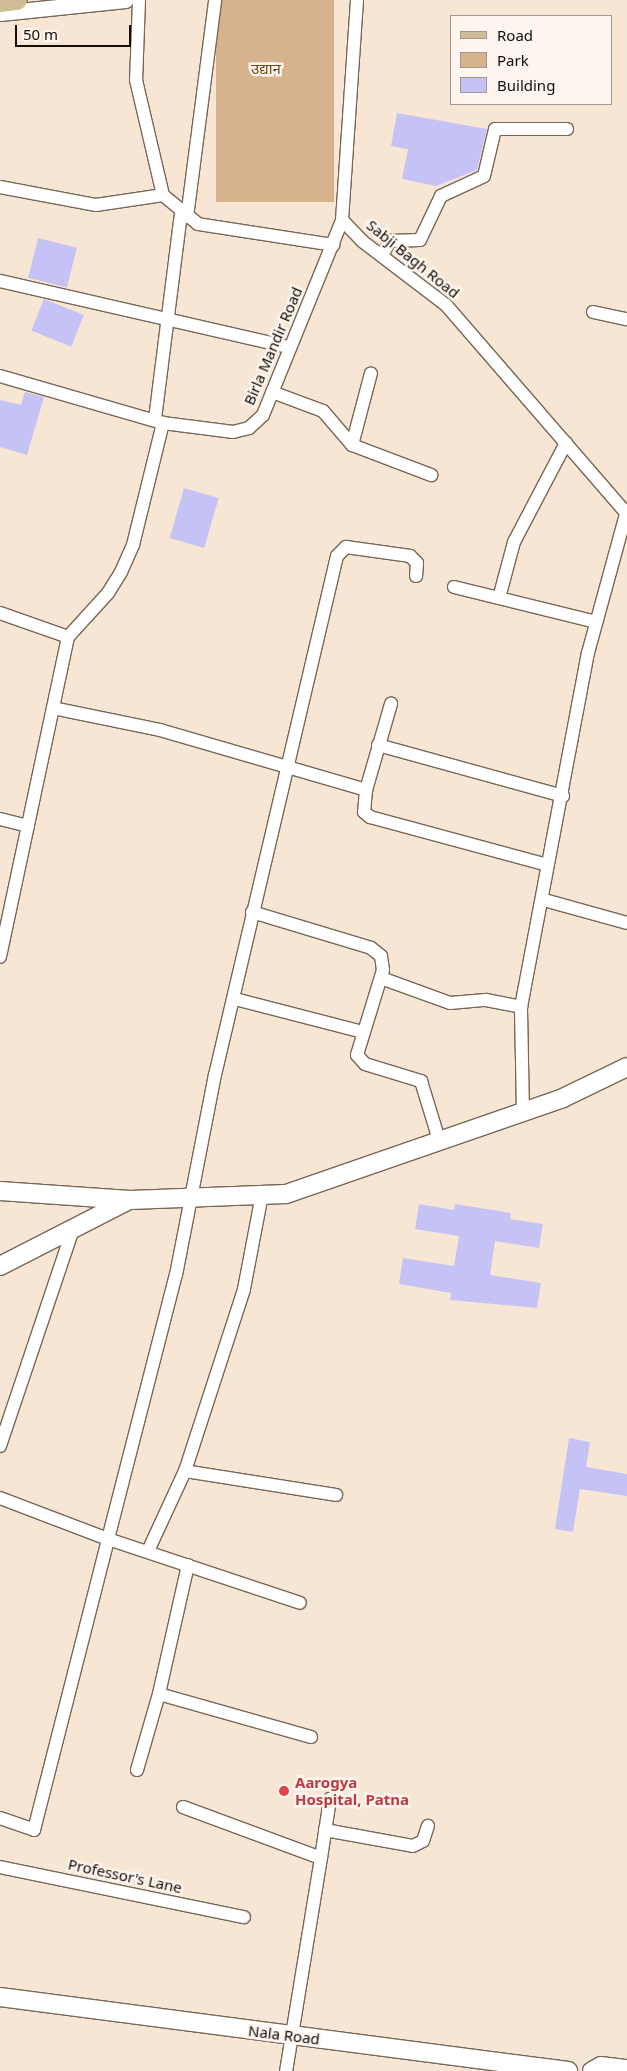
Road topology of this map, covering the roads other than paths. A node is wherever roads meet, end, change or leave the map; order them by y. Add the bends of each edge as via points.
1 (18, 0) edge
2 (125, 0) edge
3 (140, 0) edge
4 (215, 0) edge
5 (357, 0) edge
6 (0, 2) edge
7 (0, 14) edge
8 (567, 129) dead end
9 (0, 186) edge
10 (163, 195) junction
11 (184, 215) junction
12 (342, 220) junction
13 (333, 245) junction
14 (383, 254) junction
15 (0, 281) edge
16 (593, 312) dead end
17 (168, 319) junction
18 (627, 319) edge
19 (289, 347) junction
20 (372, 373) dead end
21 (0, 376) edge
22 (272, 392) junction
23 (159, 421) junction
24 (566, 443) junction
25 (352, 445) junction
26 (431, 475) dead end
27 (627, 512) edge
28 (416, 576) dead end
29 (454, 587) dead end
30 (499, 598) junction
31 (0, 613) edge
32 (596, 622) junction
33 (68, 637) junction
34 (391, 704) dead end
35 (53, 708) junction
36 (378, 745) junction
37 (286, 769) junction
38 (366, 790) junction
39 (563, 796) junction
40 (0, 819) edge
41 (28, 826) junction
42 (548, 865) junction
43 (544, 900) junction
44 (252, 912) junction
45 (627, 923) edge
46 (0, 957) edge
47 (380, 978) junction
48 (235, 998) junction
49 (521, 1007) junction
50 (363, 1032) junction
51 (627, 1067) edge
52 (523, 1113) junction
53 (440, 1143) junction
54 (0, 1191) edge
55 (262, 1196) junction
56 (188, 1199) junction
57 (130, 1200) junction
58 (73, 1229) junction
59 (0, 1266) edge
60 (0, 1446) edge
61 (185, 1471) junction
62 (336, 1495) dead end
63 (0, 1498) edge
64 (108, 1538) junction
65 (148, 1551) junction
66 (188, 1565) junction
67 (300, 1603) dead end
68 (159, 1694) junction
69 (311, 1736) dead end
70 (137, 1770) dead end
71 (330, 1799) dead end
72 (183, 1807) dead end
73 (0, 1818) edge
74 (428, 1826) dead end
75 (325, 1830) junction
76 (321, 1858) junction
77 (0, 1867) edge
78 (244, 1917) dead end
79 (0, 1997) edge
80 (290, 2036) junction
81 (627, 2069) edge
82 (286, 2071) edge
83 (568, 2071) edge
84 (592, 2071) edge

1 - 6 main road
2 - 7 street
3 - 10 street via 134,50 136,80
4 - 11 street
5 - 12 street
8 - 14 street via 495,128 484,176 441,196 420,240 390,242
9 - 10 street via 96,205
10 - 11 street
11 - 13 street via 232,232
11 - 17 street
12 - 13 street, Birla Mandir Road
12 - 14 street, Sabji Bagh Road via 362,241
13 - 19 street, Birla Mandir Road
14 - 24 street, Sabji Bagh Road via 446,305
15 - 17 street
16 - 18 street
17 - 19 street
17 - 23 street
19 - 22 street, Birla Mandir Road
20 - 25 street
21 - 23 street, Birla Mandir Road
22 - 23 street, Birla Mandir Road via 262,415 249,428 233,432
22 - 25 street via 323,411
23 - 33 street via 133,545 108,593
24 - 27 street, Sabji Bagh Road
24 - 30 street via 517,534
25 - 26 street
27 - 32 street
28 - 37 street via 417,563 410,556 355,547 340,550
29 - 30 street
30 - 32 street
31 - 33 street
32 - 39 street
33 - 35 street
34 - 36 street
35 - 37 street via 160,730
35 - 41 street
36 - 38 street
36 - 39 street
37 - 38 street
37 - 44 street
38 - 42 street via 364,812 370,817
39 - 42 street
40 - 41 street
41 - 46 street
42 - 43 street
43 - 45 street
43 - 49 street
44 - 47 street via 370,948 381,956
44 - 48 street
47 - 49 street via 450,1003 486,1000
47 - 50 street
48 - 50 street
48 - 56 street
49 - 52 street
50 - 53 street via 359,1061 408,1075 427,1088
51 - 52 main road
52 - 53 main road
53 - 55 main road via 308,1188
54 - 57 main road
55 - 56 main road
55 - 61 street via 244,1289
56 - 57 main road
56 - 64 street via 176,1275
57 - 58 main road
58 - 59 main road
58 - 60 street
61 - 62 street
61 - 65 street
63 - 64 street
64 - 65 street
64 - 73 street via 34,1830
65 - 66 street
66 - 67 street
66 - 68 street
68 - 69 street
68 - 70 street
71 - 75 street
72 - 76 street
74 - 75 street via 423,1841 413,1846
75 - 76 street
76 - 80 street
77 - 78 street, Professor's Lane
79 - 80 main road, Nala Road
80 - 82 street
80 - 83 main road, Nala Road
81 - 84 main road via 601,2066

